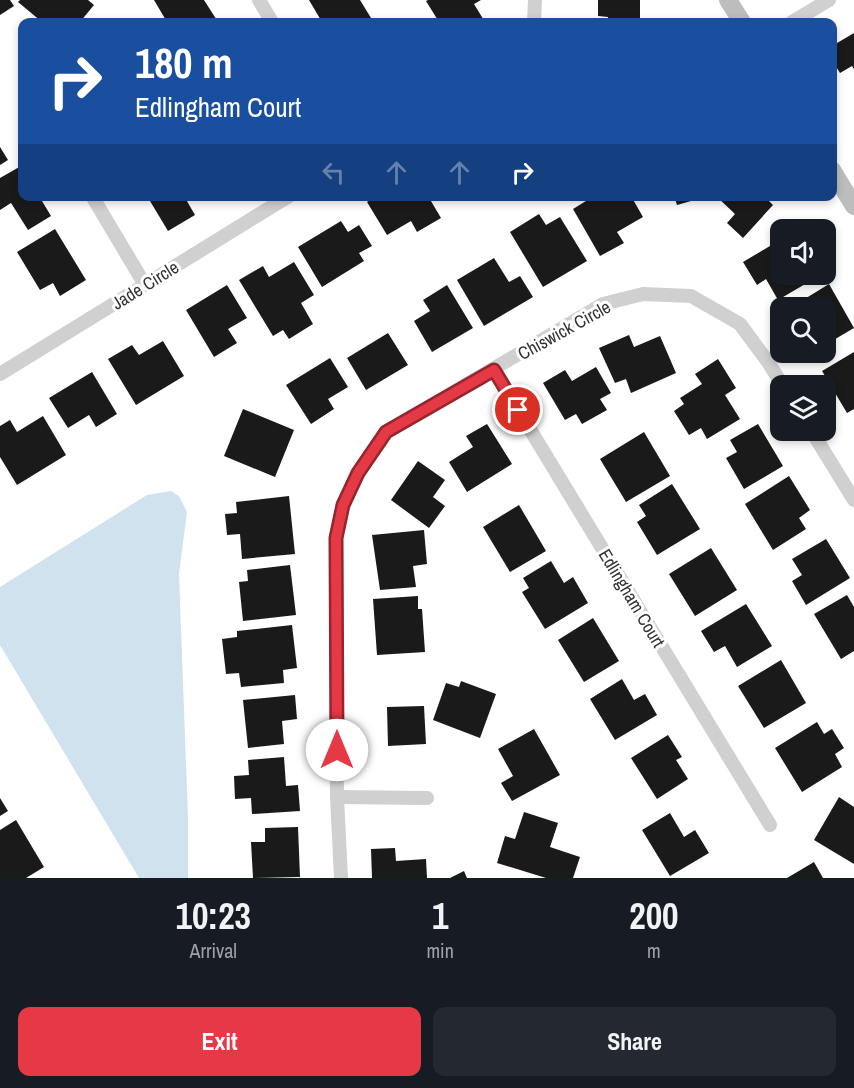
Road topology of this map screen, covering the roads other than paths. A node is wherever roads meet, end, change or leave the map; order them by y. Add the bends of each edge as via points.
1 (259, 0) edge
2 (535, 0) edge
3 (729, 0) edge
4 (829, 0) edge
5 (270, 18) edge
6 (534, 18) edge
7 (740, 18) edge
8 (799, 18) edge
9 (837, 178) edge
10 (95, 201) edge
11 (282, 201) edge
12 (854, 206) edge
13 (145, 285) junction
14 (494, 370) junction
15 (0, 374) edge
16 (776, 375) edge
17 (818, 441) edge
18 (854, 500) edge
19 (337, 797) junction
20 (427, 798) dead end
21 (770, 825) dead end
22 (341, 878) edge

1 - 5 street
2 - 6 street
3 - 7 main road
4 - 8 street
9 - 12 main road
10 - 13 street
11 - 13 street, Jade Circle
13 - 15 street, Jade Circle
14 - 16 street, Chiswick Circle via 603,304 643,294 691,296 740,324
14 - 19 street, Chiswick Circle via 386,432 358,473 343,505 336,538
14 - 21 street, Edlingham Court
17 - 18 street
19 - 20 street
19 - 22 street, Chiswick Circle

